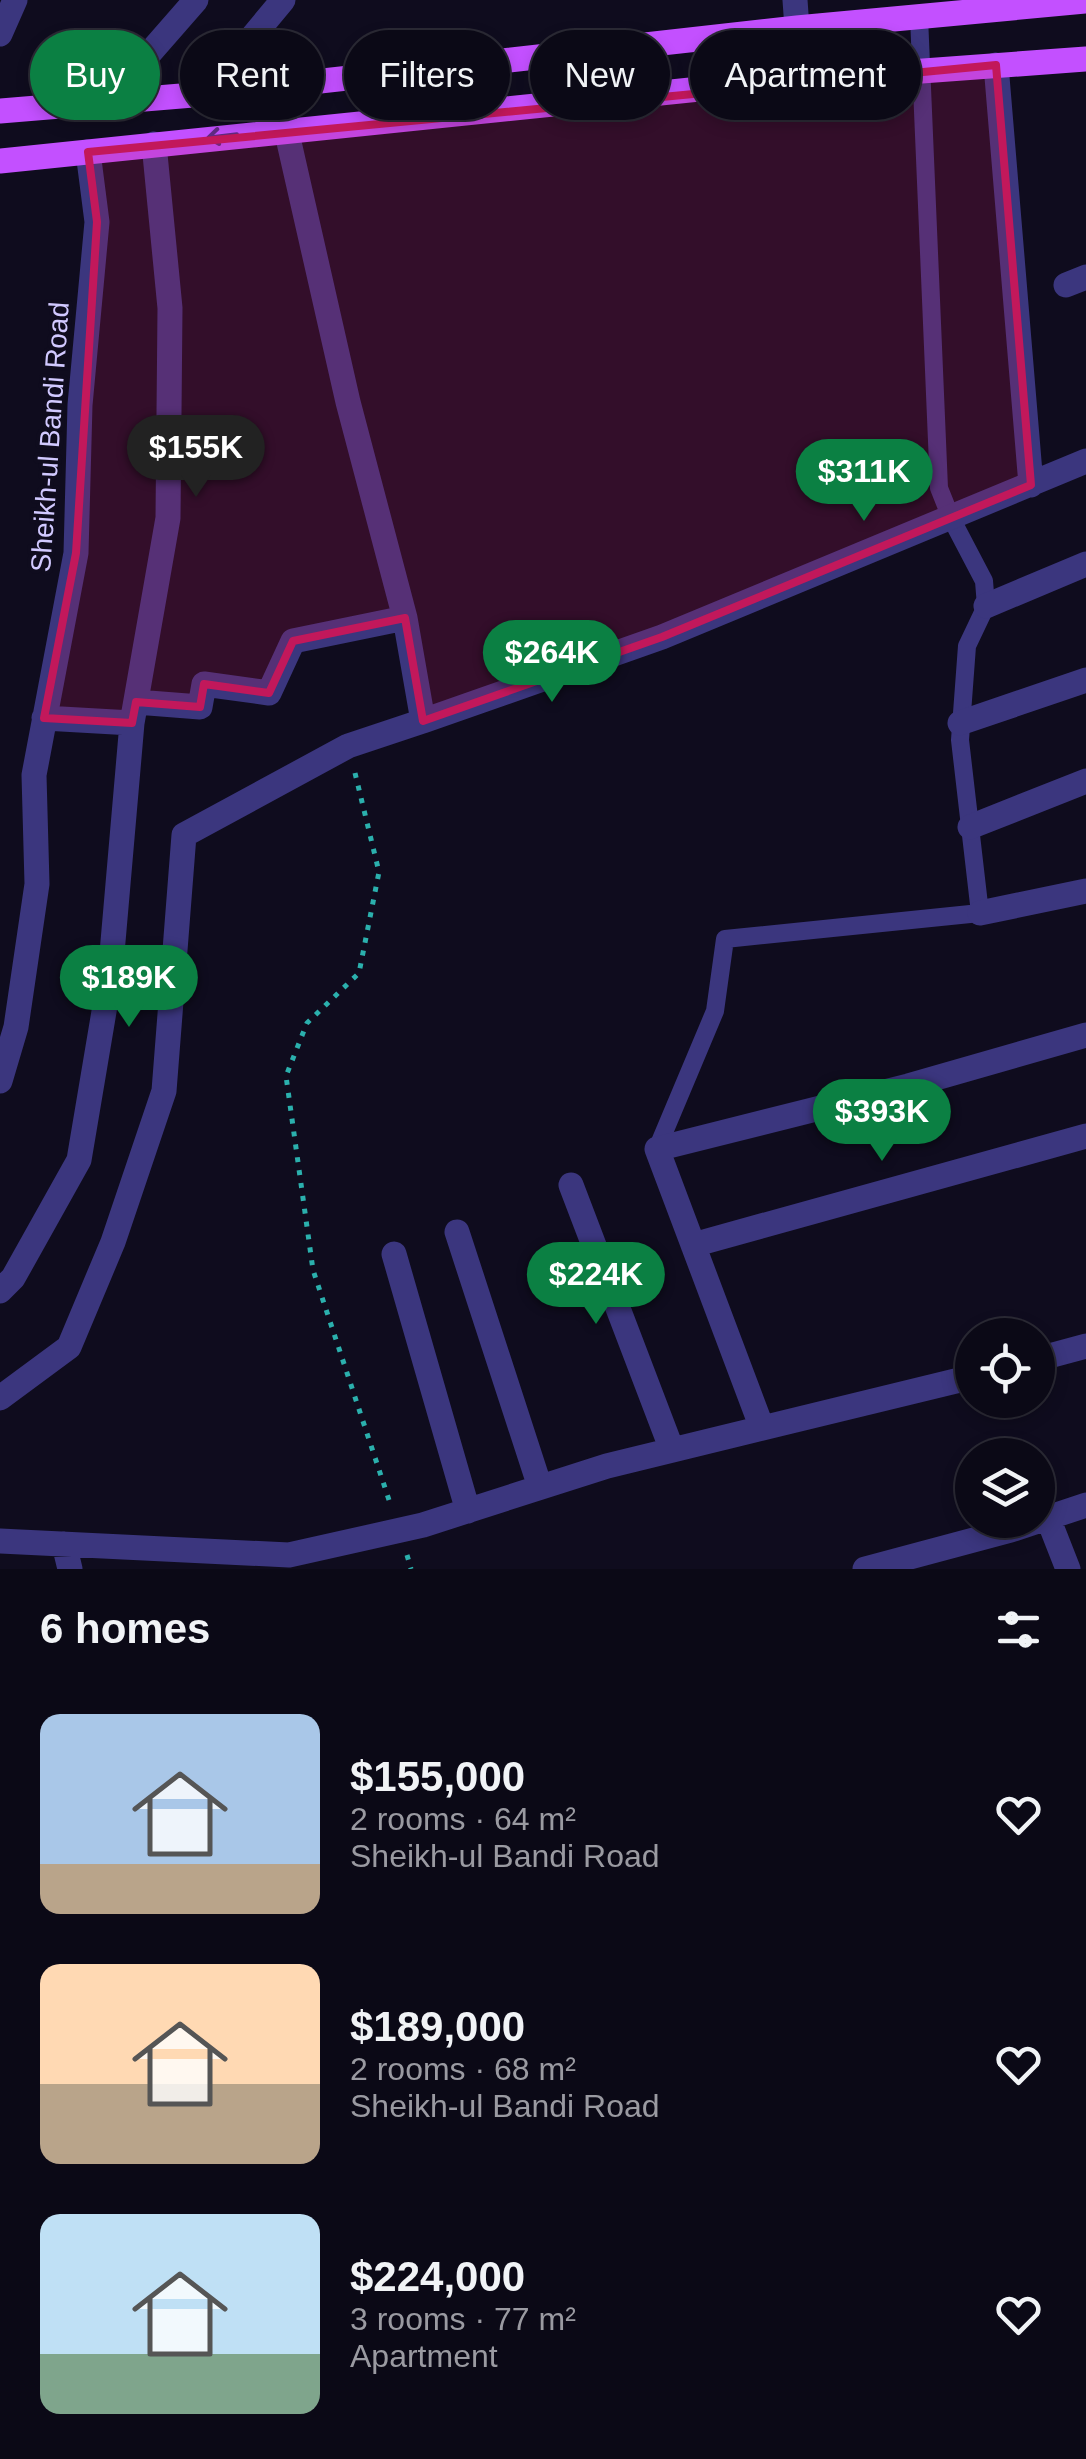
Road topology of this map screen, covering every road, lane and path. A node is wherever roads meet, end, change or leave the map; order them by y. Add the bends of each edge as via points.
1 (15, 0) edge
2 (196, 0) edge
3 (283, 0) edge
4 (795, 0) edge
5 (1086, 2) edge
6 (919, 17) junction
7 (797, 28) junction
8 (258, 30) edge
9 (0, 34) edge
10 (160, 41) edge
11 (1086, 59) edge
12 (996, 65) junction
13 (922, 72) junction
14 (324, 81) edge
15 (30, 108) edge
16 (0, 111) edge
17 (286, 129) junction
18 (154, 144) junction
19 (88, 152) junction
20 (0, 161) edge
21 (1086, 461) edge
22 (1031, 484) junction
23 (951, 518) junction
24 (1086, 564) edge
25 (986, 606) junction
26 (405, 618) junction
27 (1086, 680) edge
28 (134, 712) junction
29 (44, 718) junction
30 (423, 721) junction
31 (960, 723) junction
32 (348, 746) junction
33 (1086, 781) edge
34 (970, 826) junction
35 (1086, 891) edge
36 (980, 912) junction
37 (1086, 1035) edge
38 (0, 1081) edge
39 (1086, 1136) edge
40 (657, 1149) junction
41 (570, 1185) dead end
42 (456, 1232) dead end
43 (693, 1246) junction
44 (394, 1254) dead end
45 (0, 1292) edge
46 (1086, 1346) edge
47 (1055, 1354) edge
48 (955, 1381) edge
49 (0, 1398) edge
50 (762, 1428) junction
51 (672, 1450) junction
52 (540, 1487) junction
53 (1086, 1505) edge
54 (468, 1510) junction
55 (1055, 1516) edge
56 (398, 1530) junction
57 (1055, 1536) edge
58 (976, 1538) edge
59 (0, 1541) edge
60 (67, 1556) edge
61 (411, 1569) edge
62 (865, 1569) edge
63 (1068, 1569) edge

1 - 9 street
2 - 10 street
3 - 8 street
4 - 7 street
5 - 6 main road
6 - 7 main road
6 - 13 lane
7 - 14 main road
11 - 12 main road
12 - 13 main road
12 - 22 street
13 - 17 main road
13 - 23 lane via 937,462
15 - 16 main road
17 -> 18 main road
17 - 26 street
18 - 19 main road
18 - 28 street via 170,308 168,518
19 - 20 main road
19 - 29 street, Sheikh-ul Bandi Road via 98,222 80,405 76,553
21 - 22 street
22 - 23 street
23 - 25 lane via 984,581
23 - 30 street via 662,637
24 - 25 street
25 - 31 lane via 967,646
26 - 28 street via 293,641 270,694 204,684 200,707
26 - 30 street
27 - 31 street
28 - 29 street
28 - 45 street via 110,976 79,1160
29 - 38 street, Sheikh-ul Bandi Road via 34,775 37,884 16,1028
30 - 32 street
31 - 34 lane
32 - 49 street via 184,835 164,1090 114,1242 69,1346
32 - 56 path via 379,872 359,973 307,1023 286,1076 313,1270
33 - 34 street
34 - 36 lane
35 - 36 street
36 - 40 lane via 725,939 715,1011
37 - 40 street
39 - 43 street
40 - 43 street
41 - 51 street
42 - 52 street
43 - 50 street
44 - 54 street
46 - 47 street
48 - 50 street
50 - 51 street
51 - 52 street
52 - 54 street
53 - 55 street
54 - 56 street
56 - 60 street via 289,1555
56 - 61 path
57 - 63 street
58 - 62 street
59 - 60 street

